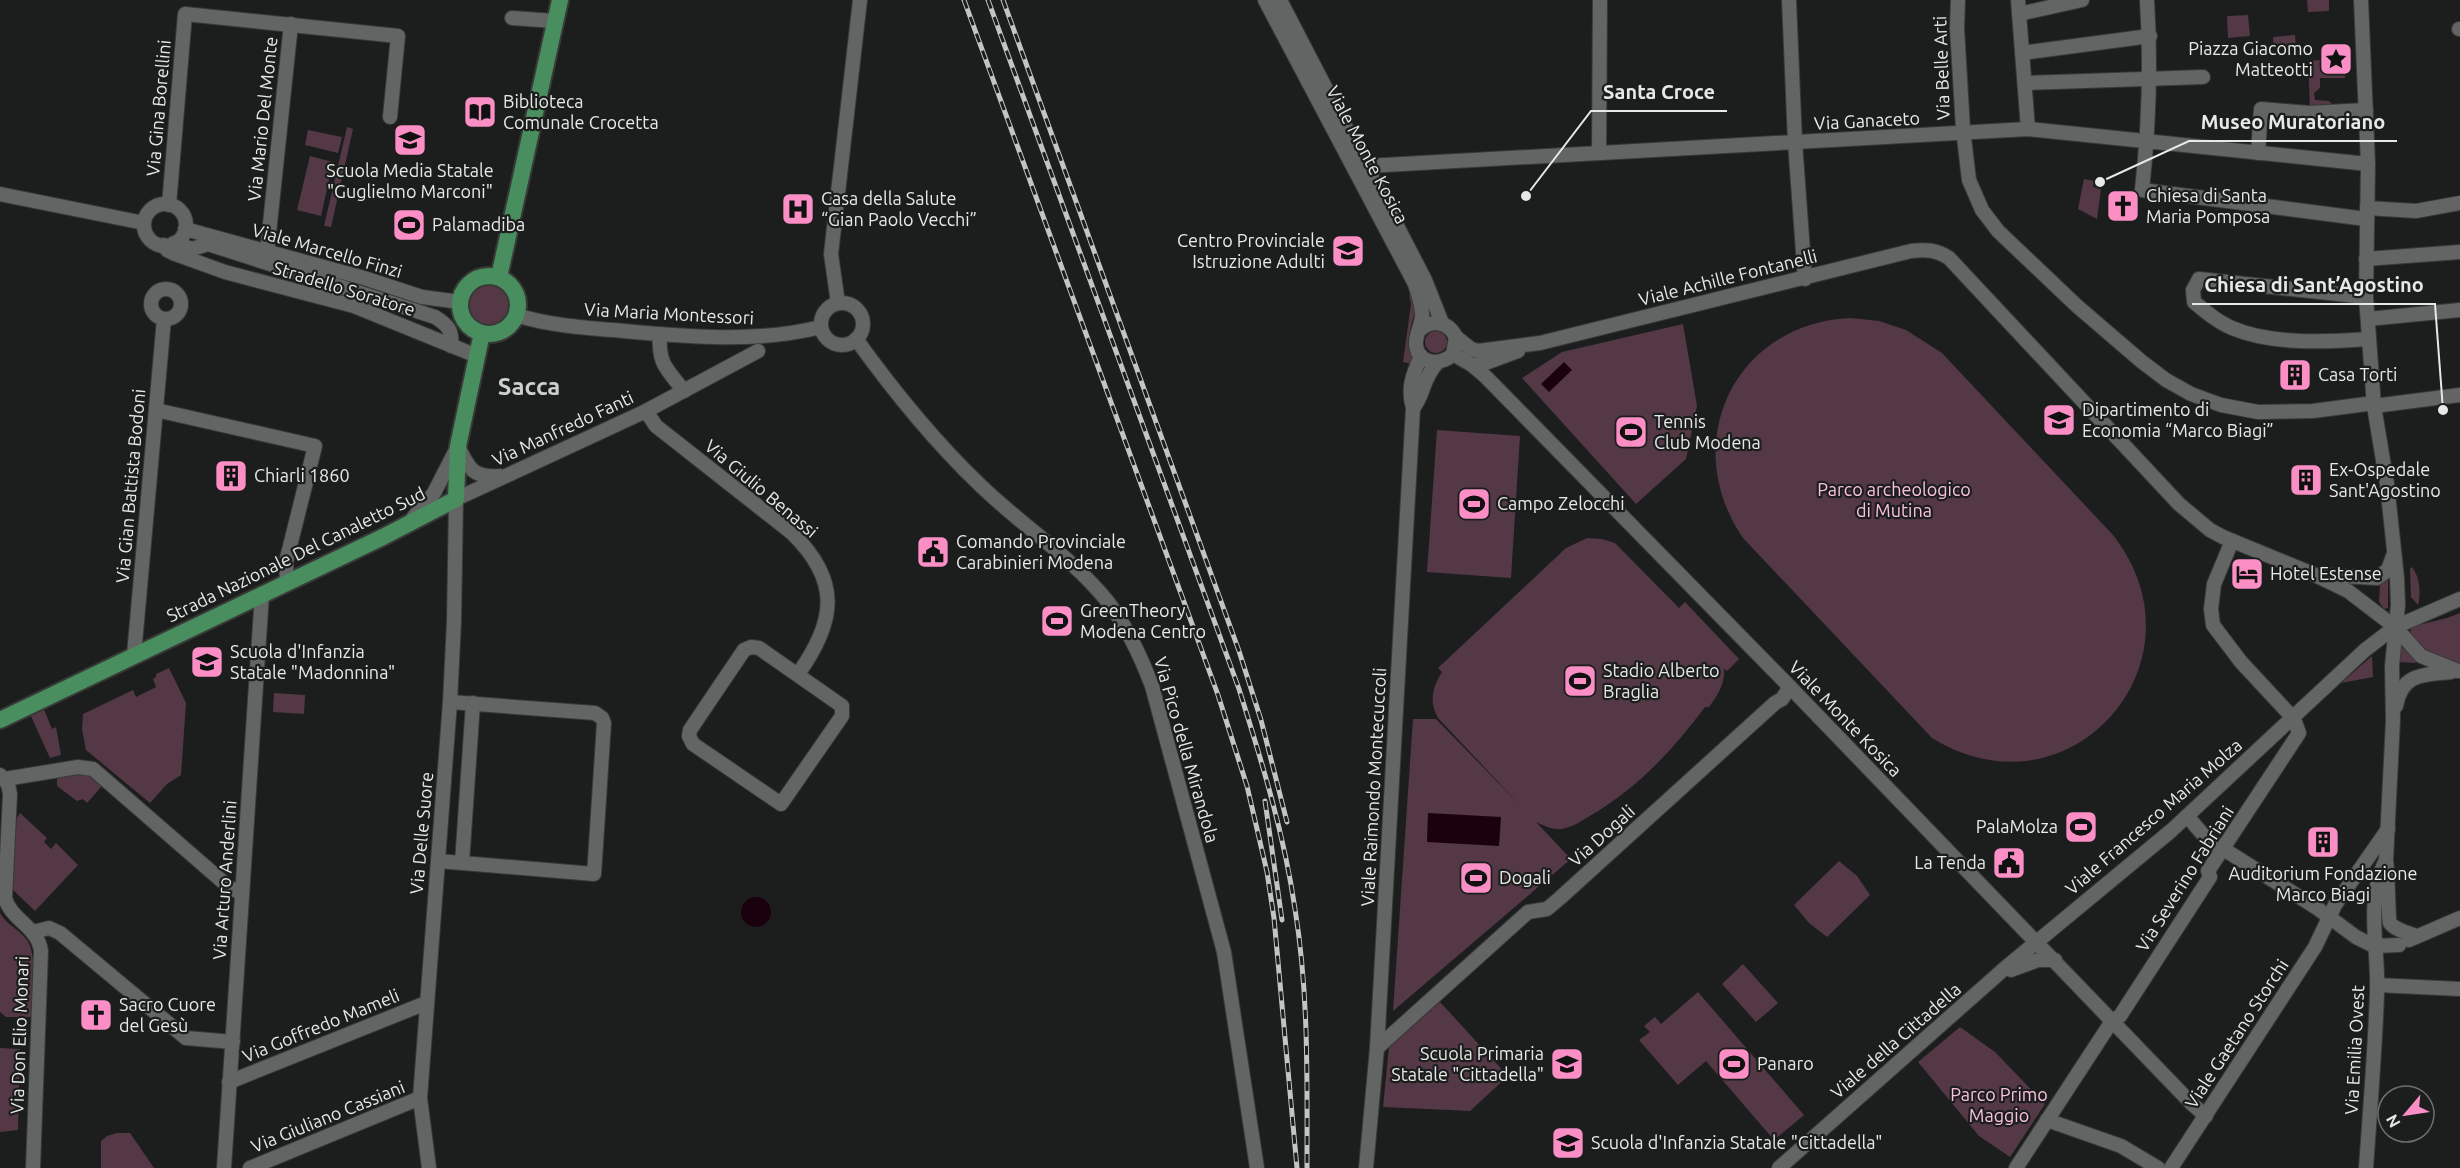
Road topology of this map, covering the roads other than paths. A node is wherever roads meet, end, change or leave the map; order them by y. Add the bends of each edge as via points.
1 (560, 0) edge
2 (860, 0) edge
3 (1265, 0) edge
4 (1600, 0) edge
5 (1789, 0) edge
6 (1958, 0) edge
7 (2082, 0) edge
8 (2148, 0) edge
9 (2361, 0) edge
10 (1282, 1) edge
11 (2018, 7) edge
12 (512, 18) dead end
13 (555, 21) junction
14 (291, 24) junction
15 (2150, 36) junction
16 (2022, 53) junction
17 (2203, 76) dead end
18 (2151, 80) junction
19 (2025, 83) junction
20 (2366, 110) junction
21 (390, 117) dead end
22 (2028, 129) junction
23 (1963, 134) junction
24 (2148, 141) junction
25 (1795, 142) junction
26 (1599, 153) junction
27 (2258, 153) junction
28 (2368, 164) junction
29 (1367, 166) junction
30 (0, 194) edge
31 (2460, 203) edge
32 (169, 205) junction
33 (2367, 213) junction
34 (144, 223) junction
35 (185, 229) junction
36 (169, 244) junction
37 (192, 249) junction
38 (267, 252) junction
39 (2460, 252) edge
40 (2366, 259) junction
41 (225, 272) junction
42 (499, 277) junction
43 (1805, 279) junction
44 (2366, 297) junction
45 (460, 302) junction
46 (838, 303) junction
47 (2454, 310) edge
48 (516, 315) junction
49 (164, 319) dead end
50 (2368, 319) junction
51 (1442, 323) junction
52 (821, 327) junction
53 (1418, 332) junction
54 (482, 333) junction
55 (660, 334) junction
56 (1456, 338) junction
57 (856, 339) junction
58 (2369, 339) junction
59 (1540, 343) junction
60 (451, 346) junction
61 (758, 351) dead end
62 (1453, 354) junction
63 (477, 356) junction
64 (1421, 356) junction
65 (1437, 363) junction
66 (1472, 365) junction
67 (684, 391) junction
68 (2460, 395) edge
69 (2374, 405) junction
70 (1413, 408) junction
71 (156, 410) junction
72 (646, 411) junction
73 (458, 446) junction
74 (506, 475) junction
75 (456, 499) junction
76 (408, 523) junction
77 (2394, 539) junction
78 (2232, 541) junction
79 (2313, 574) junction
80 (287, 583) junction
81 (262, 594) junction
82 (2460, 598) edge
83 (2395, 627) junction
84 (134, 656) junction
85 (2459, 671) edge
86 (798, 674) junction
87 (1790, 687) junction
88 (450, 702) junction
89 (473, 703) junction
90 (2294, 719) junction
91 (0, 720) edge
92 (2393, 720) junction
93 (2, 777) edge
94 (2187, 816) junction
95 (2388, 829) junction
96 (2224, 849) junction
97 (2386, 860) junction
98 (438, 861) junction
99 (462, 863) junction
100 (2, 888) edge
101 (242, 893) junction
102 (2328, 918) junction
103 (2460, 918) edge
104 (33, 932) junction
105 (2416, 936) junction
106 (2037, 942) junction
107 (2399, 945) junction
108 (2374, 946) junction
109 (2055, 960) junction
110 (2378, 961) junction
111 (1997, 975) junction
112 (2377, 985) junction
113 (2455, 989) edge
114 (426, 1003) junction
115 (2112, 1021) junction
116 (233, 1042) junction
117 (1377, 1048) junction
118 (229, 1082) junction
119 (420, 1098) junction
120 (2206, 1116) junction
121 (2047, 1120) junction
122 (33, 1168) edge
123 (224, 1168) edge
124 (250, 1168) edge
125 (429, 1168) edge
126 (1257, 1168) edge
127 (1366, 1168) edge
128 (1779, 1168) edge
129 (2016, 1168) edge
130 (2158, 1168) edge
131 (2171, 1168) edge
132 (2366, 1168) edge

1 - 13 main road
2 - 46 street via 831,254
3 - 53 street, Viale Monte Kosica via 1415,284 1422,317
4 - 26 street
5 - 25 street
6 - 23 street, Via Belle Arti
7 - 11 street
8 - 15 street
9 - 20 street
10 - 29 street, Viale Monte Kosica
11 - 16 street
12 - 13 street
13 - 42 main road
14 - 21 street via 398,36
14 - 32 street, Via Gina Borellini via 185,14
14 - 38 street, Via Mario Del Monte
15 - 16 street
15 - 18 street
16 - 19 street
17 - 18 street
18 - 19 street
18 - 24 street
19 - 22 street
20 - 27 street via 2309,113 2261,109
20 - 28 street
22 - 23 street, Via Ganaceto
22 - 24 street, Via Ganaceto
23 - 25 street, Via Ganaceto
23 - 69 street, Via Belle Arti via 1969,180 1982,210 1998,231 2166,380 2208,401 2244,410 2313,411
24 - 27 street, Via Ganaceto
24 - 33 street via 2142,190
25 - 26 street, Via Ganaceto
25 - 43 street
26 - 29 street, Via Ganaceto
27 - 28 street, Via Ganaceto
28 - 33 street
29 - 51 street, Viale Monte Kosica via 1425,280
30 - 34 street
31 - 33 street via 2416,211
32 - 34 street via 154,207
32 - 35 street via 181,212
33 - 40 street
34 - 36 street via 150,239
35 - 36 street
35 - 38 street, Viale Marcello Finzi
36 - 37 street, Stradello Soratore
36 - 41 street, Stradello Soratore via 167,250
37 - 41 street, Stradello Soratore
37 - 60 street, Stradello Soratore via 208,244 435,317 450,328
38 - 45 street, Viale Marcello Finzi via 422,297
39 - 40 street
40 - 44 street
41 - 60 street, Stradello Soratore via 354,306
42 - 45 main road via 484,276 471,281
42 - 48 main road via 514,290
43 - 59 street, Viale Achille Fontanelli
43 - 78 street, Viale Achille Fontanelli via 1924,250 1949,258 2179,504 2210,530
44 - 50 street
44 - 58 street via 2199,279 2193,290 2194,302 2231,328 2314,342
45 - 54 main road via 467,324
46 - 52 street via 824,311
46 - 57 street via 850,304 859,312 862,329
47 - 50 street
48 - 54 main road via 505,329
48 - 55 street, Via Maria Montessori via 552,324
49 - 71 street, Via Gian Battista Bodoni
50 - 58 street
51 - 53 street via 1428,324
51 - 56 street, Viale Monte Kosica
52 - 55 street, Via Maria Montessori via 759,337
52 - 57 street via 825,337 835,344 846,345
53 - 64 street, Viale Monte Kosica via 1416,345
54 - 63 main road, Strada Nazionale Del Canaletto Sud
55 - 67 street via 662,363
56 - 59 street, Viale Achille Fontanelli via 1478,351
56 - 62 street
57 - 126 street, Via Pico della Mirandola via 951,456 1096,589 1124,626 1140,656 1152,686 1224,952
58 - 69 street
59 - 66 street, Viale Achille Fontanelli via 1501,359
60 - 63 street, Stradello Soratore
61 - 67 street, Via Manfredo Fanti
62 - 65 street
62 - 66 street, Viale Monte Kosica
63 - 73 main road, Strada Nazionale Del Canaletto Sud
64 - 65 street
64 - 70 street, Viale Raimondo Montecuccoli via 1410,390
65 - 70 street, Viale Raimondo Montecuccoli via 1427,375
66 - 87 street, Viale Monte Kosica
67 - 72 street, Via Manfredo Fanti
68 - 69 street, Via Belle Arti
69 - 77 street
70 - 117 street, Viale Raimondo Montecuccoli
71 - 80 street via 315,446 286,562
71 - 84 street, Via Gian Battista Bodoni
72 - 74 street, Via Manfredo Fanti
72 - 86 street, Via Giulio Benassi via 656,426 792,533 815,560 824,580 828,614 820,641
73 - 74 street via 477,474
73 - 75 main road, Strada Nazionale Del Canaletto Sud
73 - 76 street via 434,493
74 - 75 street, Via Manfredo Fanti
75 - 76 main road, Strada Nazionale Del Canaletto Sud
75 - 88 street, Via Delle Suore
76 - 80 main road, Strada Nazionale Del Canaletto Sud
77 - 79 street via 2388,570 2379,577
77 - 83 street via 2398,596
78 - 79 street
78 - 90 street via 2214,584 2214,629
79 - 83 street via 2348,591
80 - 81 main road, Strada Nazionale Del Canaletto Sud
81 - 84 main road, Strada Nazionale Del Canaletto Sud
81 - 101 street, Via Arturo Anderlini
82 - 83 street
83 - 85 street via 2421,656
83 - 90 street via 2365,650
83 - 92 street
84 - 91 main road, Strada Nazionale Del Canaletto Sud
85 - 92 street via 2420,676 2407,682 2398,696
86 - 86 street via 759,648 747,648 689,733 693,744 781,804 843,711 839,702
87 - 106 street, Viale Monte Kosica
87 - 117 street, Via Dogali via 1782,699 1560,898 1547,909 1528,912
88 - 89 street
88 - 98 street, Via Delle Suore
89 - 99 street
89 - 99 street via 595,713 603,717 594,874
90 - 94 street, Viale Francesco Maria Molza
90 - 96 street, Via Severino Fabriani via 2299,733
92 - 95 street
93 - 100 street, Via Don Elio Monari via 10,801
93 - 101 street via 78,767 93,769 234,891
94 - 96 street via 2206,838
94 - 106 street, Viale Francesco Maria Molza
95 - 97 street
95 - 102 street, Viale Gaetano Storchi
96 - 102 street
96 - 115 street, Via Severino Fabriani via 2120,1016
97 - 105 street via 2390,922
97 - 108 street via 2379,879
98 - 99 street
98 - 114 street, Via Delle Suore
100 - 104 street, Via Don Elio Monari via 8,907
101 - 116 street, Via Arturo Anderlini
102 - 108 street
102 - 120 street, Viale Gaetano Storchi via 2315,947
103 - 105 street, Via Emilia Ovest
104 - 116 street via 49,928 60,933 186,1038
104 - 122 street, Via Don Elio Monari via 41,945 42,958
105 - 107 street, Via Emilia Ovest
106 - 109 street, Viale Monte Kosica
106 - 111 street, Viale della Cittadella
107 - 108 street
107 - 110 street, Via Emilia Ovest
108 - 110 street
109 - 111 street via 2030,962
109 - 115 street, Viale Monte Kosica
110 - 112 street, Via Emilia Ovest
111 - 128 street, Viale della Cittadella
112 - 113 street
112 - 132 street, Via Emilia Ovest
114 - 118 street, Via Goffredo Mameli
114 - 119 street, Via Delle Suore
115 - 120 street, Viale Monte Kosica
115 - 121 street, Via Severino Fabriani
116 - 118 street, Via Arturo Anderlini
117 - 127 street, Viale Raimondo Montecuccoli
118 - 123 street, Via Arturo Anderlini
119 - 124 street, Via Giuliano Cassiani
119 - 125 street, Via Delle Suore
120 - 131 street, Viale Gaetano Storchi
121 - 129 street, Via Severino Fabriani
121 - 130 street via 2121,1146

